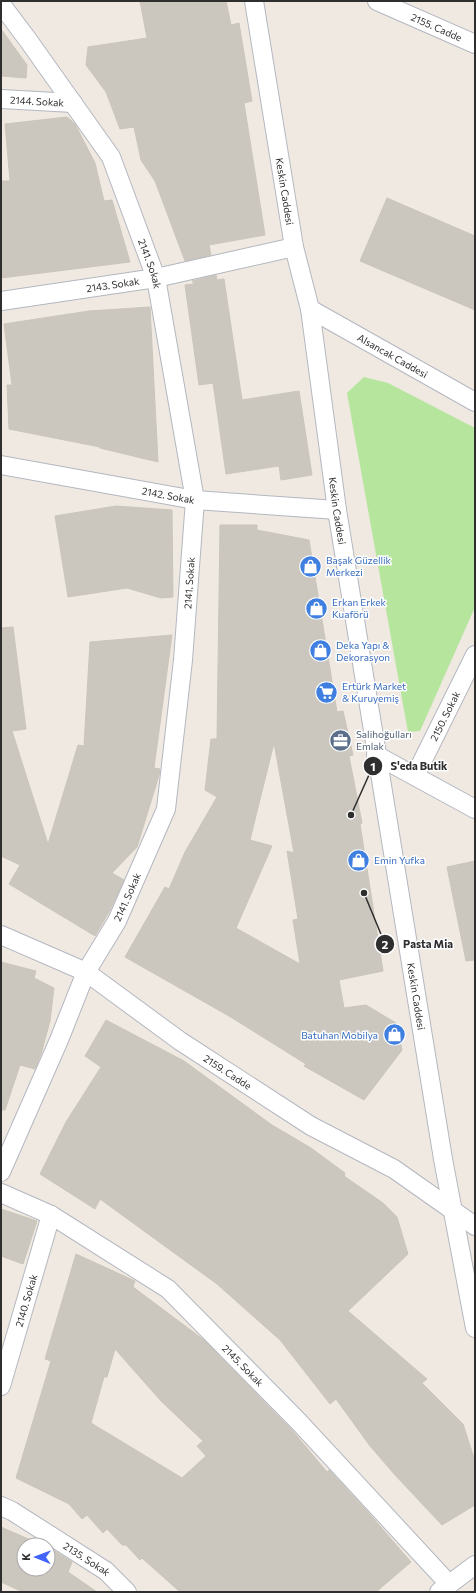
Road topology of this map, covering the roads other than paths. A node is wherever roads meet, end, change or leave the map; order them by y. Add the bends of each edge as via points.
1 (254, 1) edge
2 (377, 1) edge
3 (1, 4) edge
4 (475, 44) edge
5 (1, 99) edge
6 (73, 103) junction
7 (294, 247) junction
8 (156, 278) junction
9 (1, 301) edge
10 (310, 309) junction
11 (475, 402) edge
12 (1, 465) edge
13 (195, 500) junction
14 (337, 510) junction
15 (475, 655) edge
16 (376, 755) junction
17 (415, 776) junction
18 (475, 809) edge
19 (1, 935) edge
20 (86, 972) junction
21 (1, 1172) edge
22 (1, 1193) edge
23 (453, 1212) junction
24 (51, 1215) junction
25 (475, 1226) edge
26 (475, 1328) edge
27 (1, 1386) edge
28 (1, 1506) edge
29 (475, 1565) edge
30 (444, 1588) edge
31 (127, 1592) edge

1 - 7 street, Keskin Caddesi
2 - 4 street, 2155. Cadde
3 - 6 street, 2141. Sokak
5 - 6 street, 2144. Sokak
6 - 8 street, 2141. Sokak via 111,157
7 - 8 street, 2143. Sokak
7 - 10 street, Keskin Caddesi
8 - 9 street, 2143. Sokak
8 - 13 street, 2141. Sokak
10 - 11 street, Alsancak Caddesi
10 - 14 street, Keskin Caddesi
12 - 13 street, 2142. Sokak
13 - 14 street, 2142. Sokak
13 - 20 street, 2141. Sokak via 183,660 166,809 117,921
14 - 16 street, Keskin Caddesi
15 - 17 street, 2150. Sokak
16 - 17 street
16 - 23 street, Keskin Caddesi
17 - 18 street
19 - 20 street, 2159. Cadde
20 - 21 street, 2141. Sokak
20 - 23 street, 2159. Cadde via 180,1041 304,1122 394,1169
22 - 24 street, 2145. Sokak
23 - 25 street, 2159. Cadde
23 - 26 street, Keskin Caddesi
24 - 27 street, 2140. Sokak
24 - 30 street, 2145. Sokak via 168,1290 299,1422
28 - 31 street, 2135. Sokak via 106,1571
29 - 30 street

